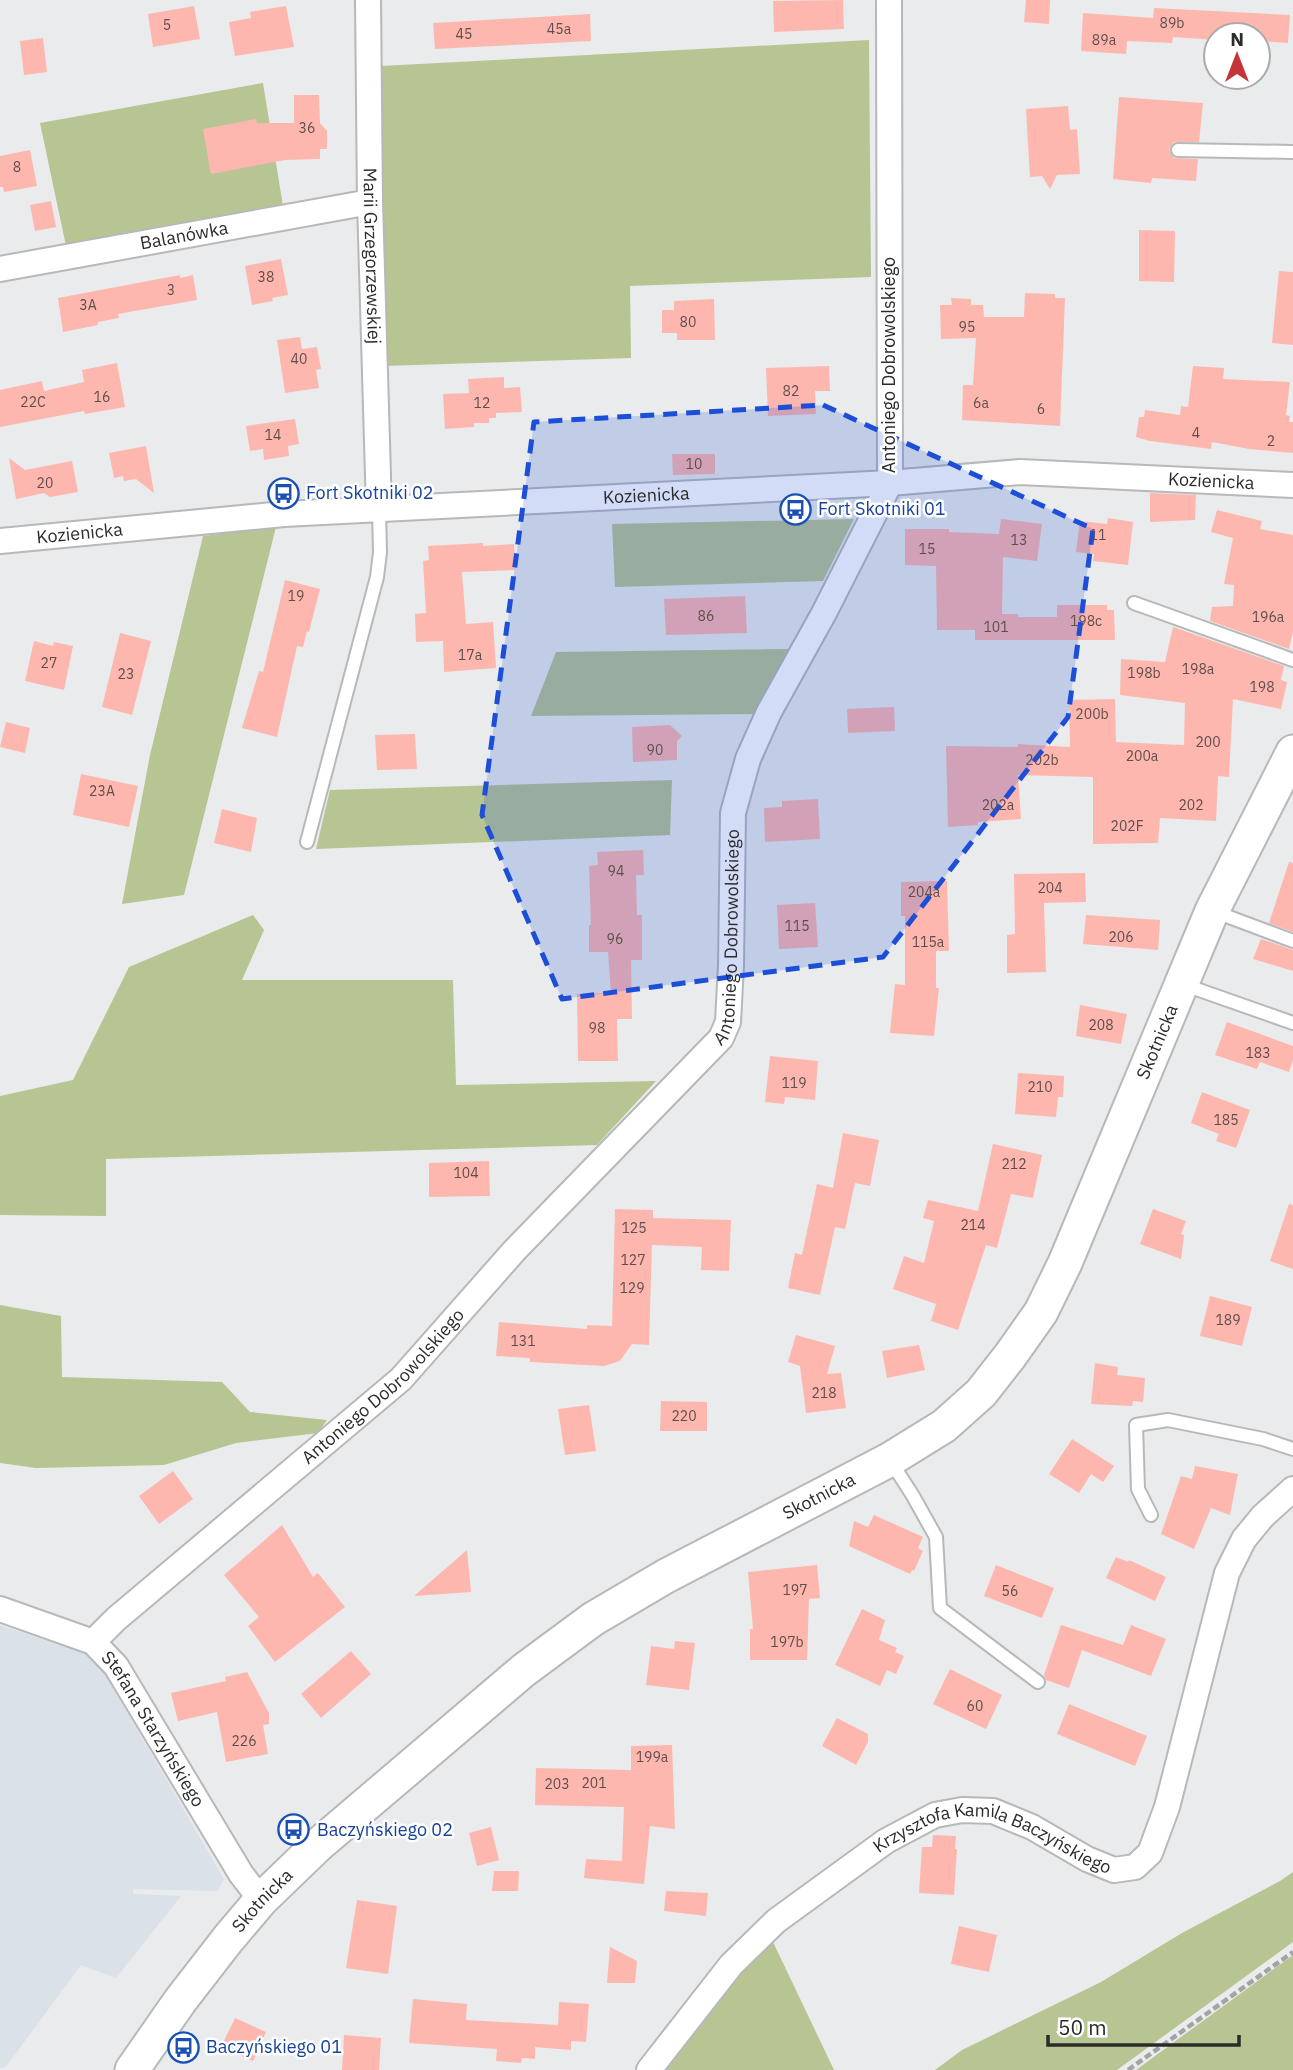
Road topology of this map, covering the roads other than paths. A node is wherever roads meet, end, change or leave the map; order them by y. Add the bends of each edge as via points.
1 (368, 0) edge
2 (889, 0) edge
3 (1178, 150) dead end
4 (1293, 152) edge
5 (370, 202) junction
6 (0, 269) edge
7 (890, 483) junction
8 (1293, 485) edge
9 (379, 510) junction
10 (0, 541) edge
11 (1135, 603) dead end
12 (1293, 660) edge
13 (1293, 752) edge
14 (307, 842) dead end
15 (1212, 911) junction
16 (1293, 941) edge
17 (1182, 984) junction
18 (1293, 1023) edge
19 (1293, 1449) edge
20 (889, 1460) junction
21 (1293, 1489) edge
22 (1151, 1515) dead end
23 (0, 1609) edge
24 (93, 1642) junction
25 (1038, 1682) dead end
26 (261, 1900) junction
27 (132, 2070) edge
28 (649, 2070) edge

1 - 5 street, Marii Grzegorzewskiej
2 - 7 street, Antoniego Dobrowolskiego
3 - 4 lane
5 - 6 street, Balanówka
5 - 9 street, Marii Grzegorzewskiej
7 - 8 street, Kozienicka via 1020,472
7 - 9 street, Kozienicka
7 - 24 street, Antoniego Dobrowolskiego via 748,759 733,813 732,965 728,1023 720,1038 514,1251 401,1378
9 - 10 street, Kozienicka via 284,514
9 - 14 lane via 377,576
11 - 12 lane
13 - 15 main road, Skotnicka
15 - 16 lane
15 - 17 main road, Skotnicka
17 - 18 lane
17 - 20 main road, Skotnicka via 1041,1312 981,1393 944,1426
19 - 22 lane via 1168,1420 1136,1425 1138,1489
20 - 25 lane via 936,1537 940,1608
20 - 26 main road, Skotnicka via 593,1619 524,1670 338,1828
21 - 28 street, Krzysztofa Kamila Baczyńskiego via 1244,1539 1227,1573 1167,1807 1150,1853 1135,1867 1114,1870 993,1811 935,1815 886,1840 776,1922 731,1965
23 - 24 street, Stefana Starzyńskiego
24 - 26 street, Stefana Starzyńskiego via 116,1666
26 - 27 main road, Skotnicka

